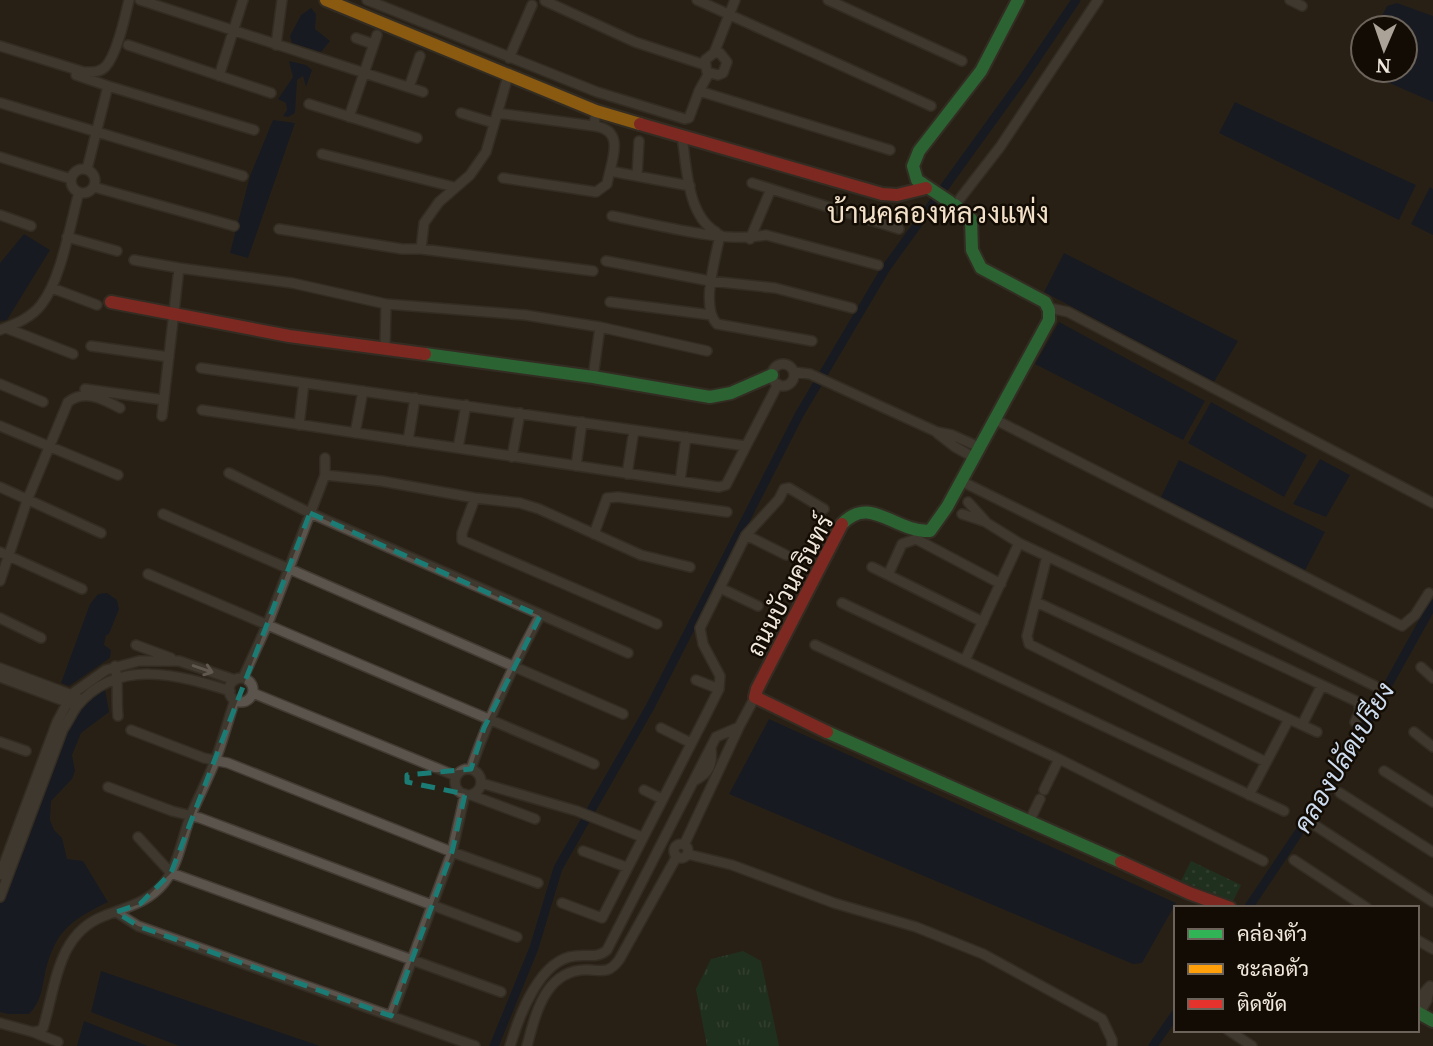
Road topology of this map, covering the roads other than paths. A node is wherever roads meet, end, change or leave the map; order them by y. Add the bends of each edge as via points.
1 (129, 0) edge
2 (140, 0) edge
3 (243, 0) edge
4 (282, 0) edge
5 (326, 0) edge
6 (367, 0) edge
7 (545, 0) edge
8 (698, 0) edge
9 (735, 0) edge
10 (828, 0) edge
11 (1018, 0) edge
12 (1098, 0) edge
13 (1290, 0) edge
14 (530, 2) edge
15 (1302, 6) dead end
16 (728, 15) junction
17 (234, 30) junction
18 (356, 38) dead end
19 (128, 44) dead end
20 (276, 45) junction
21 (0, 47) edge
22 (714, 53) junction
23 (420, 56) dead end
24 (20, 57) dead end
25 (509, 58) junction
26 (962, 61) dead end
27 (707, 69) junction
28 (364, 73) junction
29 (219, 76) junction
30 (508, 76) junction
31 (108, 86) junction
32 (409, 87) junction
33 (699, 91) junction
34 (423, 92) dead end
35 (271, 93) dead end
36 (1, 103) edge
37 (309, 104) dead end
38 (931, 106) dead end
39 (596, 111) junction
40 (461, 113) dead end
41 (349, 117) junction
42 (496, 118) junction
43 (594, 126) junction
44 (254, 130) dead end
45 (96, 134) junction
46 (682, 137) junction
47 (417, 138) dead end
48 (639, 141) dead end
49 (890, 149) dead end
50 (322, 154) dead end
51 (0, 157) edge
52 (87, 169) junction
53 (615, 172) dead end
54 (243, 176) dead end
55 (637, 176) junction
56 (71, 178) junction
57 (503, 178) dead end
58 (752, 183) dead end
59 (690, 186) junction
60 (94, 187) junction
61 (454, 187) junction
62 (771, 189) junction
63 (930, 190) junction
64 (79, 192) junction
65 (952, 204) junction
66 (0, 215) edge
67 (612, 216) dead end
68 (31, 226) dead end
69 (233, 226) dead end
70 (279, 229) dead end
71 (899, 229) dead end
72 (720, 235) junction
73 (67, 237) junction
74 (750, 239) junction
75 (421, 249) junction
76 (117, 251) dead end
77 (134, 260) dead end
78 (606, 261) dead end
79 (878, 265) dead end
80 (179, 268) junction
81 (593, 271) dead end
82 (710, 281) junction
83 (52, 288) junction
84 (111, 302) dead end
85 (610, 302) dead end
86 (386, 304) junction
87 (97, 305) dead end
88 (852, 308) dead end
89 (1050, 309) junction
90 (174, 314) junction
91 (711, 315) junction
92 (600, 327) junction
93 (3, 329) edge
94 (812, 341) dead end
95 (91, 346) dead end
96 (385, 347) junction
97 (707, 351) dead end
98 (73, 354) dead end
99 (169, 357) junction
100 (201, 368) dead end
101 (793, 372) junction
102 (593, 377) junction
103 (775, 380) junction
104 (304, 383) junction
105 (0, 384) edge
106 (85, 389) dead end
107 (363, 391) junction
108 (415, 398) junction
109 (164, 401) junction
110 (43, 402) dead end
111 (466, 405) junction
112 (120, 408) dead end
113 (202, 410) dead end
114 (520, 413) junction
115 (162, 416) dead end
116 (994, 419) junction
117 (582, 422) junction
118 (299, 425) junction
119 (0, 426) edge
120 (634, 429) junction
121 (355, 433) junction
122 (686, 437) junction
123 (408, 441) junction
124 (48, 445) junction
125 (746, 446) junction
126 (458, 449) junction
127 (976, 452) junction
128 (512, 457) junction
129 (325, 458) dead end
130 (576, 466) junction
131 (229, 473) dead end
132 (627, 474) junction
133 (118, 475) dead end
134 (325, 475) junction
135 (680, 481) junction
136 (961, 481) junction
137 (0, 486) edge
138 (28, 498) junction
139 (475, 498) junction
140 (1433, 503) edge
141 (958, 504) junction
142 (824, 509) dead end
143 (727, 512) dead end
144 (310, 513) junction
145 (163, 514) dead end
146 (101, 533) dead end
147 (594, 534) junction
148 (746, 535) junction
149 (1019, 543) junction
150 (4, 554) edge
151 (786, 555) dead end
152 (1047, 556) junction
153 (690, 566) dead end
154 (872, 567) dead end
155 (289, 568) junction
156 (148, 573) dead end
157 (888, 575) junction
158 (0, 582) edge
159 (1000, 584) junction
160 (720, 588) junction
161 (82, 589) dead end
162 (1429, 593) dead end
163 (1036, 602) junction
164 (842, 603) dead end
165 (758, 606) dead end
166 (540, 615) junction
167 (0, 618) edge
168 (983, 622) junction
169 (268, 623) junction
170 (657, 624) dead end
171 (41, 638) dead end
172 (136, 645) dead end
173 (816, 645) dead end
174 (628, 653) dead end
175 (965, 660) junction
176 (139, 661) junction
177 (179, 661) junction
178 (115, 666) junction
179 (512, 667) junction
180 (1421, 667) dead end
181 (0, 668) edge
182 (143, 673) junction
183 (0, 677) edge
184 (1433, 678) edge
185 (239, 679) junction
186 (118, 680) junction
187 (696, 680) dead end
188 (1322, 685) junction
189 (1375, 686) dead end
190 (719, 689) junction
191 (253, 693) junction
192 (232, 695) junction
193 (755, 697) junction
194 (69, 698) junction
195 (80, 703) junction
196 (623, 714) dead end
197 (118, 716) dead end
198 (488, 719) junction
199 (1289, 719) junction
200 (1354, 722) dead end
201 (1302, 725) junction
202 (739, 727) junction
203 (661, 728) dead end
204 (131, 730) dead end
205 (1317, 732) dead end
206 (1414, 732) dead end
207 (0, 742) edge
208 (691, 743) junction
209 (1433, 747) edge
210 (26, 751) dead end
211 (1059, 759) junction
212 (215, 760) junction
213 (1266, 762) junction
214 (594, 764) dead end
215 (471, 769) junction
216 (1384, 771) dead end
217 (456, 776) junction
218 (481, 783) junction
219 (108, 787) dead end
220 (644, 790) dead end
221 (1340, 793) dead end
222 (468, 794) junction
223 (1249, 795) junction
224 (662, 799) junction
225 (1433, 802) edge
226 (1284, 811) dead end
227 (191, 816) junction
228 (535, 820) dead end
229 (1030, 820) junction
230 (23, 825) junction
231 (1316, 826) dead end
232 (138, 837) dead end
233 (642, 837) junction
234 (583, 851) dead end
235 (452, 852) junction
236 (683, 852) junction
237 (1433, 852) edge
238 (1294, 860) dead end
239 (1263, 861) dead end
240 (626, 867) junction
241 (172, 873) junction
242 (0, 875) edge
243 (538, 883) dead end
244 (0, 897) edge
245 (1433, 902) edge
246 (562, 903) dead end
247 (433, 906) junction
248 (1225, 906) edge
249 (1364, 906) edge
250 (116, 912) junction
251 (517, 937) dead end
252 (412, 960) junction
253 (1432, 984) edge
254 (501, 992) dead end
255 (1419, 1008) edge
256 (1419, 1010) edge
257 (391, 1016) junction
258 (1433, 1021) edge
259 (0, 1023) edge
260 (33, 1032) junction
261 (1231, 1032) edge
262 (58, 1042) dead end
263 (475, 1046) edge
264 (510, 1046) edge
265 (527, 1046) edge
266 (1112, 1046) edge
267 (1252, 1046) edge

1 - 21 street via 111,58 95,72
2 - 17 street
3 - 17 street
4 - 20 street
5 - 30 street
6 - 25 street
7 - 14 street via 539,5
7 - 27 street via 635,43
8 - 16 street
9 - 16 street
10 - 26 street
11 - 63 street via 981,71 919,152 913,166 917,180
12 - 65 street via 1000,146
13 - 15 street
14 - 25 street
16 - 22 street
16 - 38 street
17 - 20 street
17 - 29 street
18 - 28 street via 375,40
19 - 29 street
20 - 28 street
22 - 27 street via 708,55
22 - 27 street via 724,57 727,68 718,75
23 - 32 street
24 - 31 street
25 - 33 street via 685,119
27 - 33 street
28 - 32 street
28 - 41 street
29 - 35 street
30 - 39 street
30 - 42 street
31 - 44 street
31 - 45 street
32 - 34 street
33 - 49 street
36 - 45 street
37 - 41 street
39 - 43 street
39 - 46 street
40 - 42 street
41 - 47 street
42 - 43 street
42 - 61 street via 486,152 470,175
43 - 57 street via 605,127 615,141 603,189 596,192
45 - 52 street
45 - 54 street
46 - 59 street
46 - 63 street via 882,194
48 - 55 street
50 - 61 street
51 - 56 street
52 - 56 street via 74,172
52 - 60 street via 93,173
53 - 55 street
55 - 59 street
56 - 64 street
58 - 62 street
59 - 72 street via 700,218
60 - 64 street
60 - 69 street
61 - 75 street via 424,223
62 - 71 street
62 - 74 street
63 - 65 street
64 - 73 street
65 - 89 street via 971,219 973,260
66 - 68 street
67 - 72 street
70 - 75 street
72 - 74 street
72 - 82 street
73 - 76 street
73 - 83 street
74 - 79 street via 766,235
75 - 81 street
77 - 80 street
78 - 82 street
80 - 86 street via 292,283
80 - 90 street
82 - 88 street via 775,288
82 - 91 street
83 - 87 street
83 - 93 street via 40,307
84 - 90 street
85 - 91 street
86 - 92 street via 525,315
86 - 96 street
89 - 116 street, ถนนบัวนครินทร์ via 1044,332
89 - 140 street via 1068,312
90 - 96 street via 289,336
90 - 99 street
91 - 94 street via 717,324
92 - 97 street
92 - 102 street
93 - 98 street
95 - 99 street
96 - 102 street
99 - 109 street
100 - 104 street
101 - 103 street via 785,386
101 - 103 street via 783,363 774,368
101 - 127 street via 841,386 952,435
102 - 103 street via 710,397
103 - 125 street
104 - 107 street
104 - 118 street
105 - 110 street
106 - 109 street
107 - 108 street
107 - 121 street
108 - 111 street
108 - 123 street
109 - 115 street
111 - 114 street
111 - 126 street
112 - 124 street via 99,397 72,399
113 - 118 street
114 - 117 street
114 - 128 street
116 - 127 street, ถนนบัวนครินทร์
116 - 162 street via 1402,626
117 - 120 street
117 - 130 street
118 - 121 street
119 - 124 street
120 - 122 street
120 - 132 street
121 - 123 street
122 - 125 street
122 - 135 street
123 - 126 street
124 - 133 street
124 - 138 street
125 - 135 street via 723,487
126 - 128 street
127 - 136 street, ถนนบัวนครินทร์
128 - 130 street
129 - 134 street
130 - 132 street
131 - 144 street
132 - 135 street
134 - 139 street
134 - 144 street
136 - 141 street, ถนนบัวนครินทร์
136 - 189 street
137 - 138 street
138 - 146 street
138 - 150 street
139 - 147 street via 520,503
139 - 170 street via 462,540
141 - 149 street
141 - 193 street, ถนนบัวนครินทร์ via 930,531 918,534 874,512 850,514
142 - 148 street via 784,489
143 - 147 street via 607,498
144 - 155 street
144 - 166 street
145 - 155 street
147 - 153 street via 641,555
148 - 151 street
148 - 160 street
149 - 152 street
149 - 159 street
150 - 158 street
150 - 161 street
152 - 163 street
152 - 188 street
154 - 157 street
155 - 169 street
155 - 179 street
156 - 169 street
157 - 159 street via 902,544 916,539
157 - 168 street
159 - 168 street
160 - 165 street
160 - 190 street via 700,628 720,676
163 - 199 street
163 - 213 street via 1028,644
164 - 175 street
166 - 174 street
166 - 179 street
167 - 171 street
168 - 175 street
169 - 185 street
169 - 198 street
172 - 177 street
173 - 211 street
175 - 223 street
176 - 177 street
176 - 178 street
176 - 182 street
177 -> 185 street
178 - 186 street
178 - 194 street
179 - 196 street
179 - 198 street
180 - 184 street
181 - 194 street
182 - 186 street
182 - 192 street via 180,676
183 - 194 street
185 - 191 street via 252,685
185 - 192 street
186 - 195 street
186 - 197 street
187 - 190 street
188 - 200 street via 1358,702 1360,711
188 - 201 street
190 - 208 street
191 - 192 street via 246,701
191 - 217 street
192 - 212 street
193 - 202 street
193 - 229 street
194 - 195 street
194 - 230 street
195 - 230 street via 63,729
198 - 214 street
198 - 215 street
199 - 201 street
199 - 213 street
201 - 205 street
202 - 236 street
202 - 264 street via 716,737 707,774 692,782 607,950 595,956 559,959 546,971
203 - 208 street
204 - 212 street
206 - 209 street
207 - 210 street
208 - 224 street
211 - 229 street
211 - 239 street
212 - 227 street
212 - 235 street
213 - 223 street
215 - 217 street
215 - 218 street
216 - 225 street
217 - 222 street via 455,786
218 - 222 street
218 - 233 street via 577,811
219 - 227 street
220 - 224 street
221 - 237 street
222 - 228 street
222 - 235 street
223 - 226 street
224 - 233 street
227 - 241 street
227 - 247 street
229 - 248 street
230 - 242 street
230 - 244 street
231 - 245 street
232 - 241 street
233 - 240 street
234 - 240 street
235 - 243 street
235 - 247 street
236 - 265 street via 612,969 557,978 544,995
236 - 266 street via 916,927 983,954 1102,1019
238 - 249 street
240 - 246 street via 602,918
241 - 250 street via 140,904
241 - 252 street
247 - 251 street
247 - 252 street
250 - 257 street via 138,926
250 - 260 street via 83,928 69,943 43,1028
252 - 254 street
252 - 257 street
253 - 255 street
256 - 258 street
257 - 263 street
259 - 260 street
260 - 262 street
261 - 267 street

